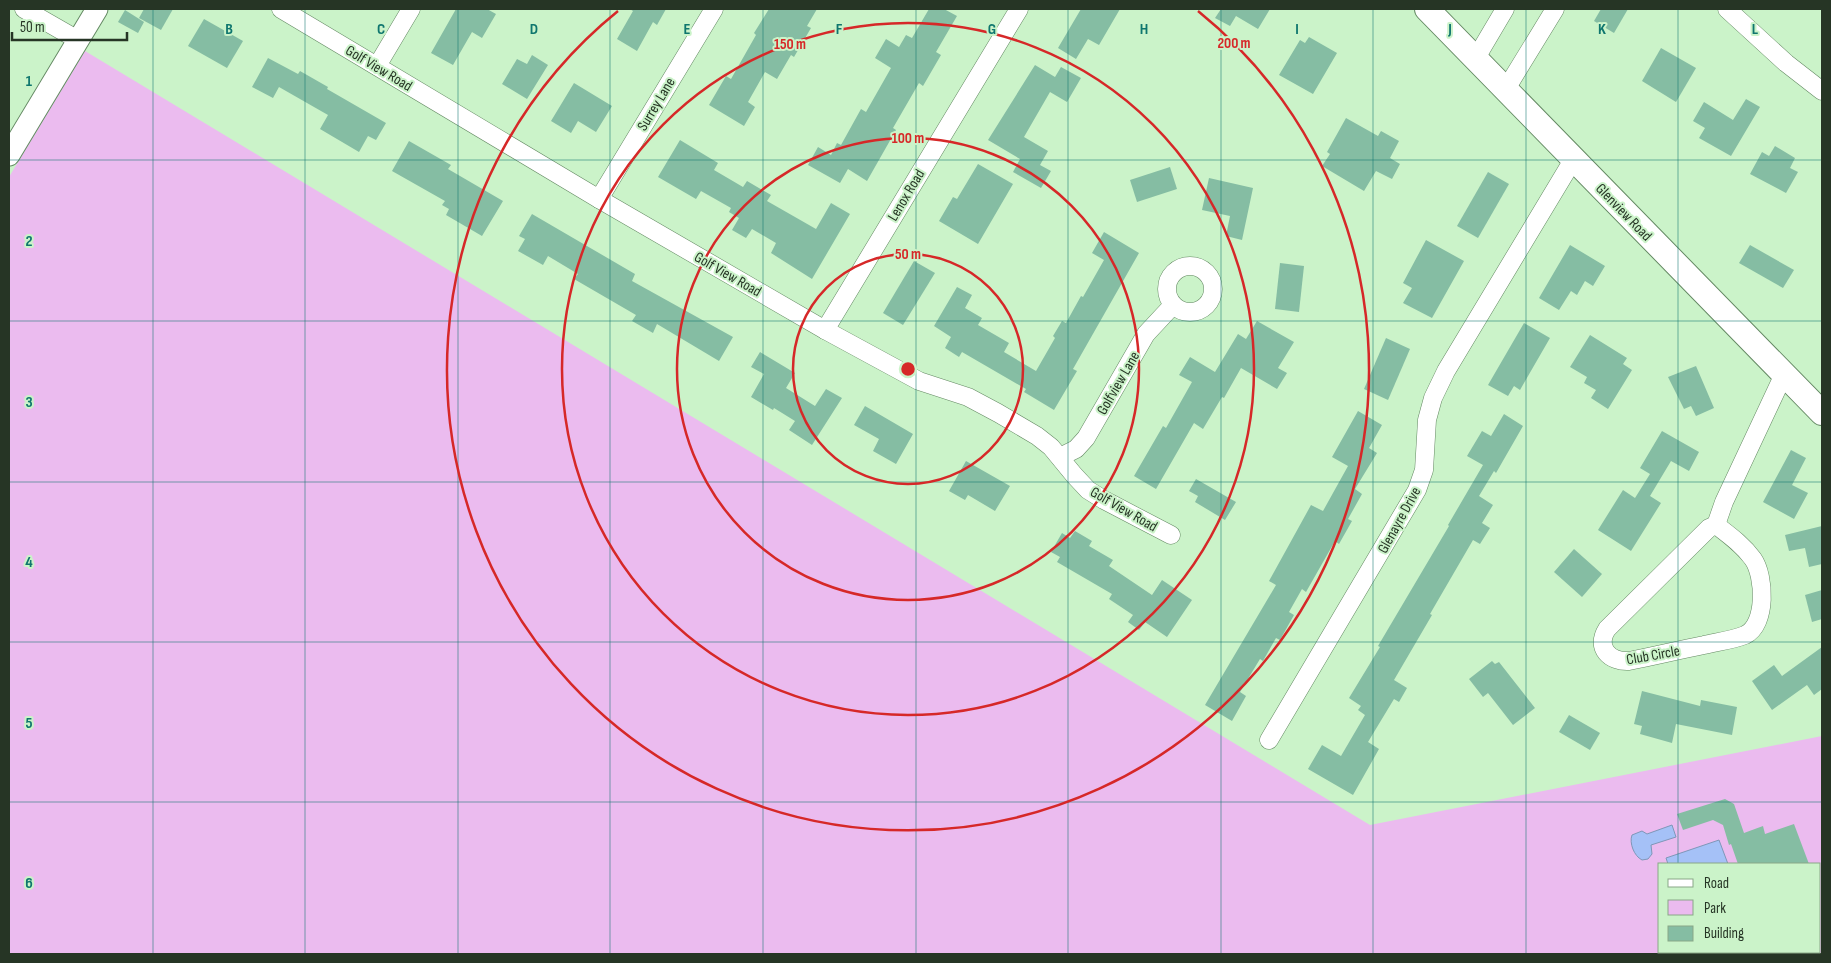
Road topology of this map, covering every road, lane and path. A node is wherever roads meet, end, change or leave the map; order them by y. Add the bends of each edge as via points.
1 (24, 9) edge
2 (98, 9) edge
3 (281, 9) edge
4 (411, 9) edge
5 (714, 9) edge
6 (1018, 9) edge
7 (1427, 9) edge
8 (1505, 9) edge
9 (1555, 9) edge
10 (1727, 9) edge
11 (78, 40) junction
12 (1476, 58) junction
13 (377, 66) junction
14 (1506, 89) junction
15 (1822, 91) edge
16 (9, 155) edge
17 (1573, 160) junction
18 (599, 199) junction
19 (1173, 305) dead end
20 (825, 330) junction
21 (1784, 374) junction
22 (1822, 413) edge
23 (1060, 457) junction
24 (1716, 525) junction
25 (1171, 535) dead end
26 (1269, 740) dead end

1 - 11 street
2 - 11 street
3 - 13 street, Golf View Road
4 - 13 street
5 - 18 street, Surrey Lane
6 - 20 street, Lenox Road
7 - 12 main road, Glenview Road
8 - 12 street
9 - 14 street
10 - 15 street
11 - 16 street
12 - 14 main road, Glenview Road
13 - 18 street, Golf View Road
14 - 17 main road, Glenview Road
17 - 21 main road, Glenview Road
17 - 26 street, Glenayre Drive via 1433,398 1427,420 1424,470 1417,490
18 - 20 street, Golf View Road
19 - 23 street, Golfview Lane via 1146,334 1086,438 1076,449
20 - 23 street, Golf View Road via 919,381 968,397 998,413 1037,436
21 - 22 main road, Glenview Road
21 - 24 street
23 - 25 street, Golf View Road via 1088,490
24 - 24 street, Club Circle via 1709,528 1607,629 1603,645 1611,658 1629,661 1747,634 1760,614 1760,574 1754,559

